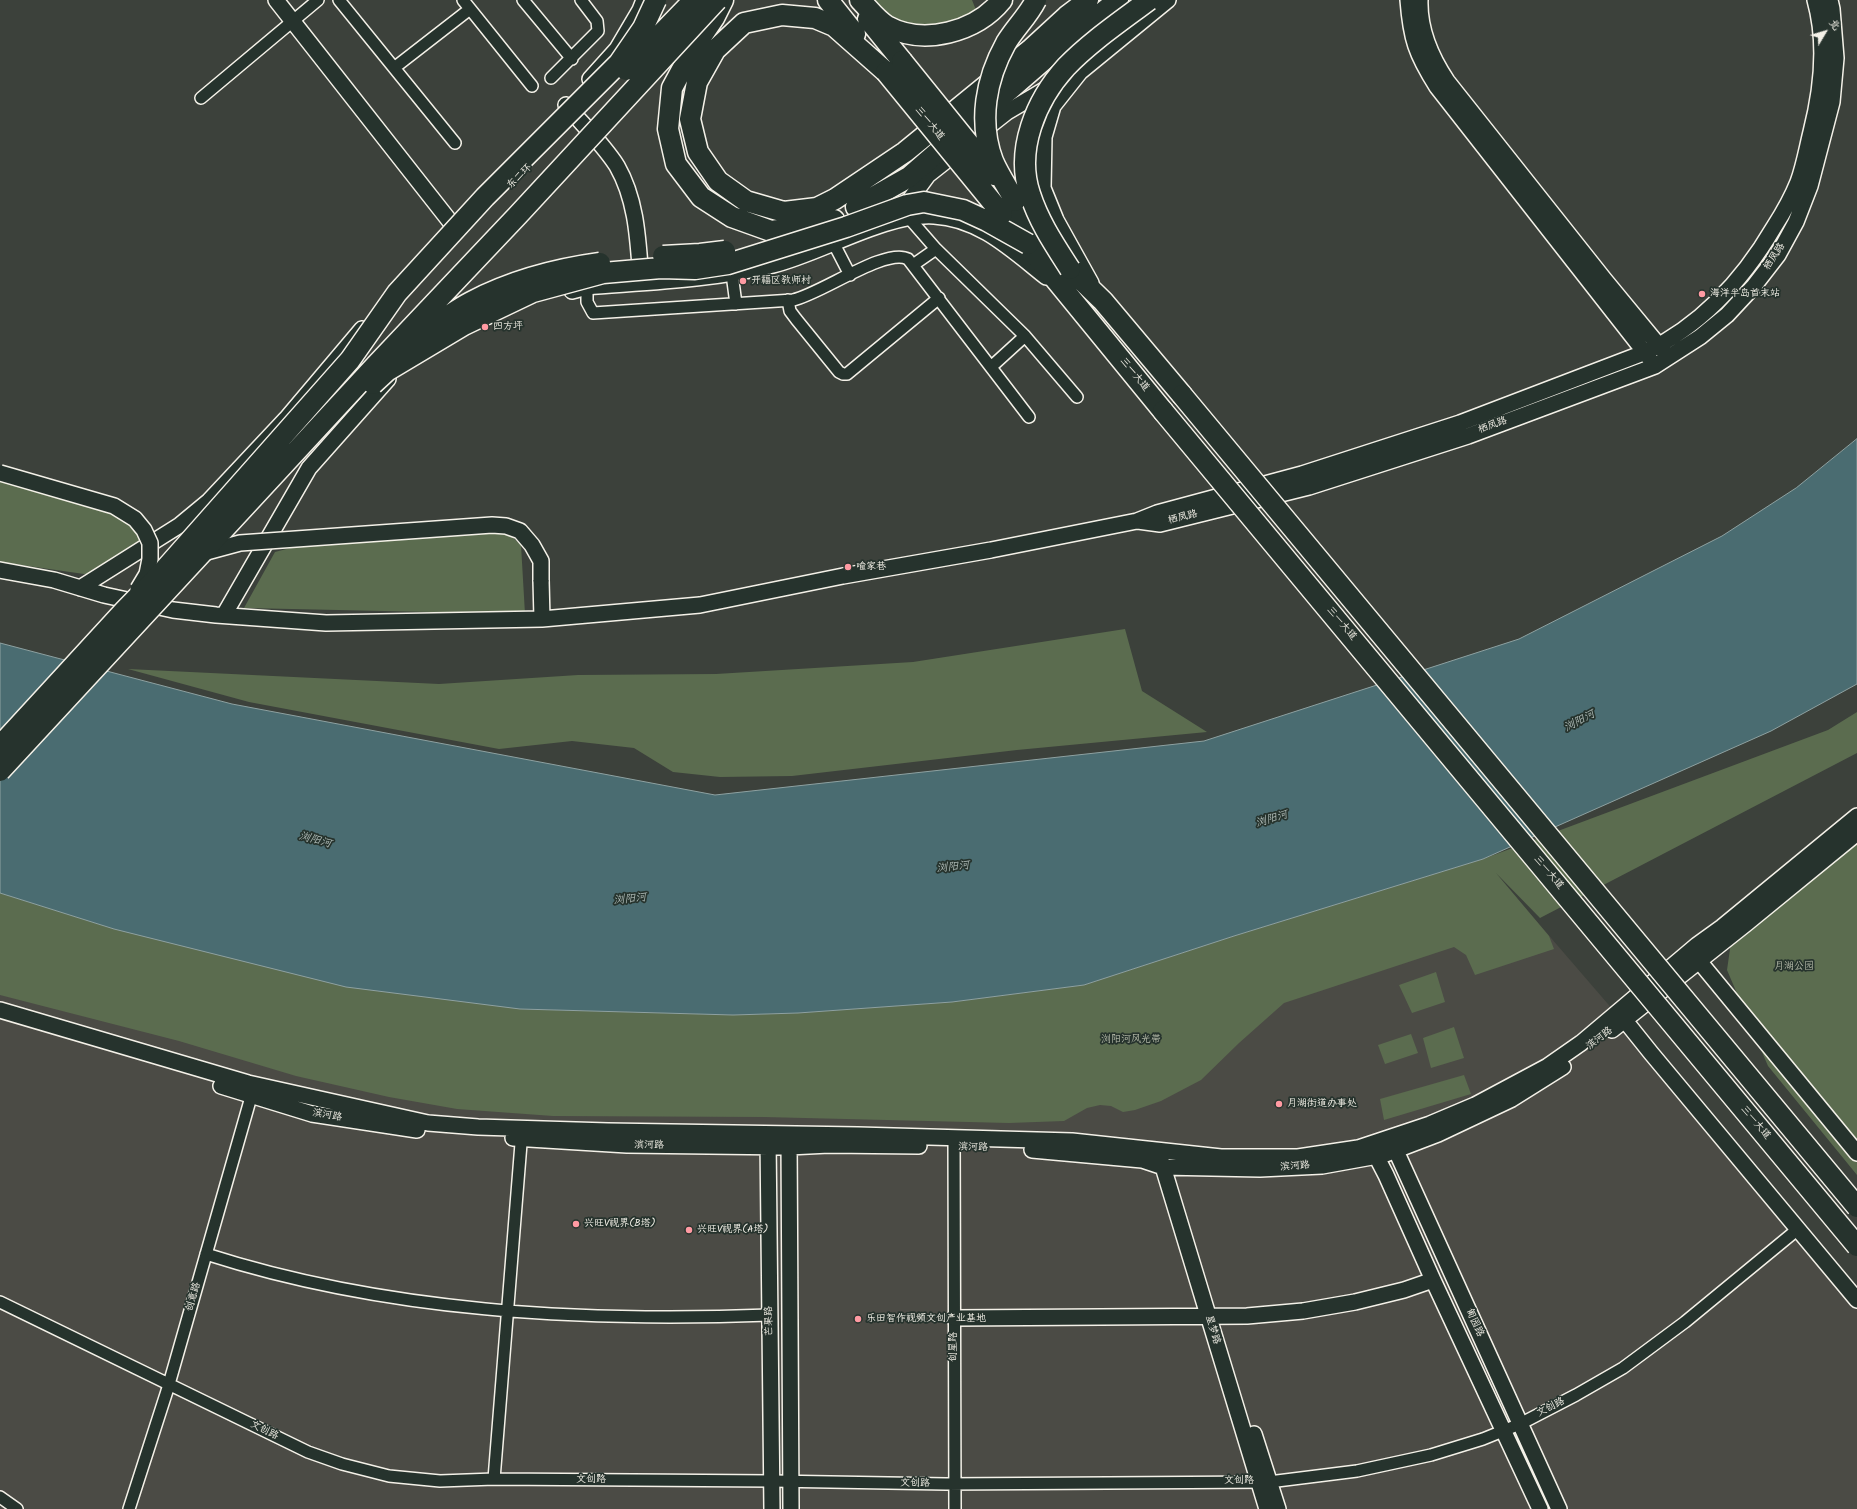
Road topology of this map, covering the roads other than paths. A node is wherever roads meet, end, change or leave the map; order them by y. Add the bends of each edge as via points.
1 (276, 0) edge
2 (318, 0) edge
3 (339, 0) edge
4 (523, 0) edge
5 (581, 0) edge
6 (644, 0) edge
7 (656, 0) edge
8 (694, 0) edge
9 (723, 0) edge
10 (828, 0) edge
11 (853, 0) edge
12 (860, 0) edge
13 (1002, 0) edge
14 (1036, 0) edge
15 (1088, 0) edge
16 (1118, 0) edge
17 (1149, 0) edge
18 (1168, 0) edge
19 (1408, 0) edge
20 (1420, 0) edge
21 (1815, 0) edge
22 (1830, 0) edge
23 (466, 4) edge
24 (715, 9) edge
25 (292, 21) junction
26 (1074, 23) junction
27 (572, 59) junction
28 (894, 66) junction
29 (394, 68) junction
30 (1080, 72) junction
31 (551, 78) dead end
32 (532, 86) dead end
33 (201, 98) dead end
34 (566, 105) junction
35 (454, 143) dead end
36 (1015, 201) junction
37 (834, 220) junction
38 (901, 220) junction
39 (452, 224) junction
40 (834, 244) junction
41 (1028, 244) junction
42 (936, 249) junction
43 (913, 265) junction
44 (1070, 268) junction
45 (732, 274) junction
46 (850, 275) junction
47 (641, 282) junction
48 (587, 287) junction
49 (939, 298) junction
50 (1072, 298) junction
51 (788, 300) junction
52 (1103, 302) junction
53 (736, 304) junction
54 (1025, 336) junction
55 (1652, 349) junction
56 (1669, 358) junction
57 (350, 360) junction
58 (375, 366) junction
59 (1656, 366) junction
60 (991, 367) junction
61 (1077, 396) dead end
62 (1029, 417) dead end
63 (0, 473) edge
64 (249, 503) junction
65 (1137, 520) junction
66 (203, 553) junction
67 (0, 570) edge
68 (80, 588) junction
69 (124, 611) junction
70 (224, 615) junction
71 (542, 619) junction
72 (0, 746) edge
73 (0, 771) edge
74 (1857, 816) edge
75 (1857, 833) edge
76 (1700, 961) junction
77 (0, 1010) edge
78 (1621, 1016) junction
79 (0, 1018) edge
80 (253, 1090) junction
81 (522, 1134) junction
82 (768, 1140) junction
83 (789, 1140) junction
84 (954, 1142) junction
85 (1392, 1144) junction
86 (1373, 1150) junction
87 (1164, 1151) junction
88 (1857, 1153) edge
89 (1168, 1167) junction
90 (1857, 1207) edge
91 (1798, 1229) junction
92 (1857, 1246) edge
93 (206, 1254) junction
94 (1433, 1280) junction
95 (1857, 1300) edge
96 (0, 1302) edge
97 (507, 1310) junction
98 (770, 1315) junction
99 (1213, 1317) junction
100 (954, 1318) junction
101 (168, 1384) junction
102 (1520, 1424) junction
103 (1503, 1431) junction
104 (494, 1479) junction
105 (772, 1481) junction
106 (791, 1482) junction
107 (1264, 1482) junction
108 (955, 1484) junction
109 (0, 1497) edge
110 (17, 1509) edge
111 (130, 1509) edge
112 (772, 1509) edge
113 (791, 1509) edge
114 (955, 1509) edge
115 (1267, 1509) edge
116 (1278, 1509) edge
117 (1540, 1509) edge
118 (1559, 1509) edge

1 - 25 street
2 - 25 street
3 - 29 street
4 - 27 street
5 - 27 street via 597,21 598,31
6 - 34 street via 617,49
7 - 57 highway, bridge via 643,28 619,63 485,197 397,294
8 - 57 highway, 东二环, bridge via 499,198
9 - 24 highway
10 - 28 highway, 三一大道
11 - 28 highway, 三一大道
12 - 13 highway via 886,25 908,34 941,35 973,24 996,8
14 - 36 highway, bridge via 999,56 993,70 985,106 985,125 994,161
15 - 26 highway
16 - 26 highway
17 - 44 highway, bridge via 1066,68 1037,109 1029,133 1025,151 1025,170 1029,192 1043,227
18 - 30 street
19 - 55 street via 1411,34 1416,52 1437,87
20 - 55 street via 1419,13 1423,29 1436,64 1443,75 1604,279
21 - 55 street, 栖凤路 via 1822,58 1819,101 1798,182 1782,215 1742,276 1694,323
22 - 56 street, 栖凤路 via 1836,58 1832,102 1810,186 1796,222 1778,254 1754,286 1727,315
23 - 29 street
23 - 32 street
24 - 37 highway via 672,88 668,129 676,164 701,197 732,217 770,230
24 - 58 highway, bridge
25 - 33 street
25 - 39 street
26 - 28 highway via 1030,50 898,156 835,200 817,208 784,212 746,201 718,181 698,152 690,119 697,82 715,50 744,23 782,15 815,18 834,26
26 - 37 highway via 909,176
27 - 31 street
28 - 36 highway, 三一大道, bridge
28 - 41 highway, 三一大道, bridge
29 - 35 street
30 - 38 street via 1068,76 1001,117 928,175
30 - 52 street via 1053,106 1044,137 1043,188 1056,220
34 - 39 street
34 - 47 street via 604,149 617,167 625,185 637,230
36 - 44 highway, 三一大道, bridge
37 - 58 highway, bridge via 795,234 739,249 651,256 569,267 520,281 471,302
38 - 40 street
38 - 42 street
38 - 50 street via 934,216 973,224 990,234
39 - 68 street via 286,419 209,501 180,525
40 - 45 street via 798,258
40 - 46 street
41 - 50 highway, 三一大道
41 - 64 highway, bridge via 987,220 963,210 924,202 891,209 846,227 728,264 695,269 661,268 603,273 534,292 464,325 387,371
42 - 43 street
42 - 54 street
43 - 46 street via 904,256 888,258
43 - 49 street
44 - 52 highway, 三一大道
45 - 47 street via 701,279
45 - 53 street
46 - 51 street via 812,294
47 - 48 street
48 - 53 street via 587,302 593,314
48 - 70 street via 519,303 385,381 309,468
49 - 51 street via 847,374 839,372 796,319 790,311
49 - 60 street
50 - 92 highway, 三一大道, bridge
51 - 53 street
52 - 90 highway, 三一大道, bridge
54 - 60 street
54 - 61 street
55 - 56 street
55 - 59 street
55 - 65 street, 栖凤路 via 1460,423 1302,474
56 - 59 street, 栖凤路
57 - 69 highway, bridge via 165,569
58 - 64 highway, bridge
59 - 65 street, 栖凤路 via 1468,436 1308,487 1160,524
60 - 62 street
63 - 69 street, bridge via 114,506 135,519 150,543 150,559 147,574
64 - 66 highway, bridge
65 - 71 street via 700,605
66 - 71 street, bridge via 240,543 484,525 506,526 520,531 541,561
66 - 73 highway, bridge
67 - 68 street via 54,580
68 - 70 street via 173,610
69 - 72 highway, bridge
70 - 71 street via 326,623
74 - 78 street, 滨河路 via 1697,945
75 - 76 street, 滨河路
76 - 78 street, 滨河路
76 - 88 street
77 - 80 street, 滨河路
78 - 85 street, 滨河路 via 1551,1076 1512,1099 1438,1134
78 - 91 street
79 - 80 street, 滨河路
80 - 81 street, 滨河路 via 312,1114 439,1133
80 - 93 street, 创意路
81 - 82 street, 滨河路 via 627,1145
81 - 97 street
82 - 83 street, 滨河路
82 - 98 street, 芒果路
83 - 84 street, 滨河路 via 829,1145
83 - 106 street, 芒果路
84 - 87 street, 滨河路 via 1072,1141
84 - 89 street, 滨河路 via 1142,1160
84 - 100 street, 创星路
85 - 86 street, 滨河路
85 - 102 street, 匍园路
86 - 87 street, 滨河路 via 1358,1148 1298,1157 1221,1157
86 - 89 street, 滨河路 via 1322,1166 1260,1169
86 - 94 street, 匍园路
87 - 89 street, 星梦路
89 - 99 street, 星梦路
91 - 95 street
91 - 102 street, 文创路 via 1685,1322 1623,1368
93 - 97 street via 303,1281 404,1300
93 - 101 street, 创意路
94 - 99 street via 1404,1290 1303,1311
94 - 103 street, 匍园路
96 - 101 street, 文创路
97 - 98 street via 647,1316
97 - 104 street
98 - 105 street, 芒果路
99 - 100 street
99 - 107 street, 星梦路
100 - 108 street, 创星路
101 - 104 street, 文创路 via 308,1452 342,1464 389,1476 440,1481
101 - 111 street, 创意路
102 - 103 street, 文创路
102 - 118 street, 匍园路
103 - 107 street, 文创路 via 1432,1454 1357,1471
103 - 117 street, 匍园路
104 - 105 street, 文创路
105 - 106 street, 文创路
105 - 112 street, 芒果路
106 - 108 street, 文创路
106 - 113 street, 芒果路
107 - 108 street, 文创路
107 - 115 street, 星梦路
107 - 116 street, 星梦路
108 - 114 street, 创星路
109 - 110 street

